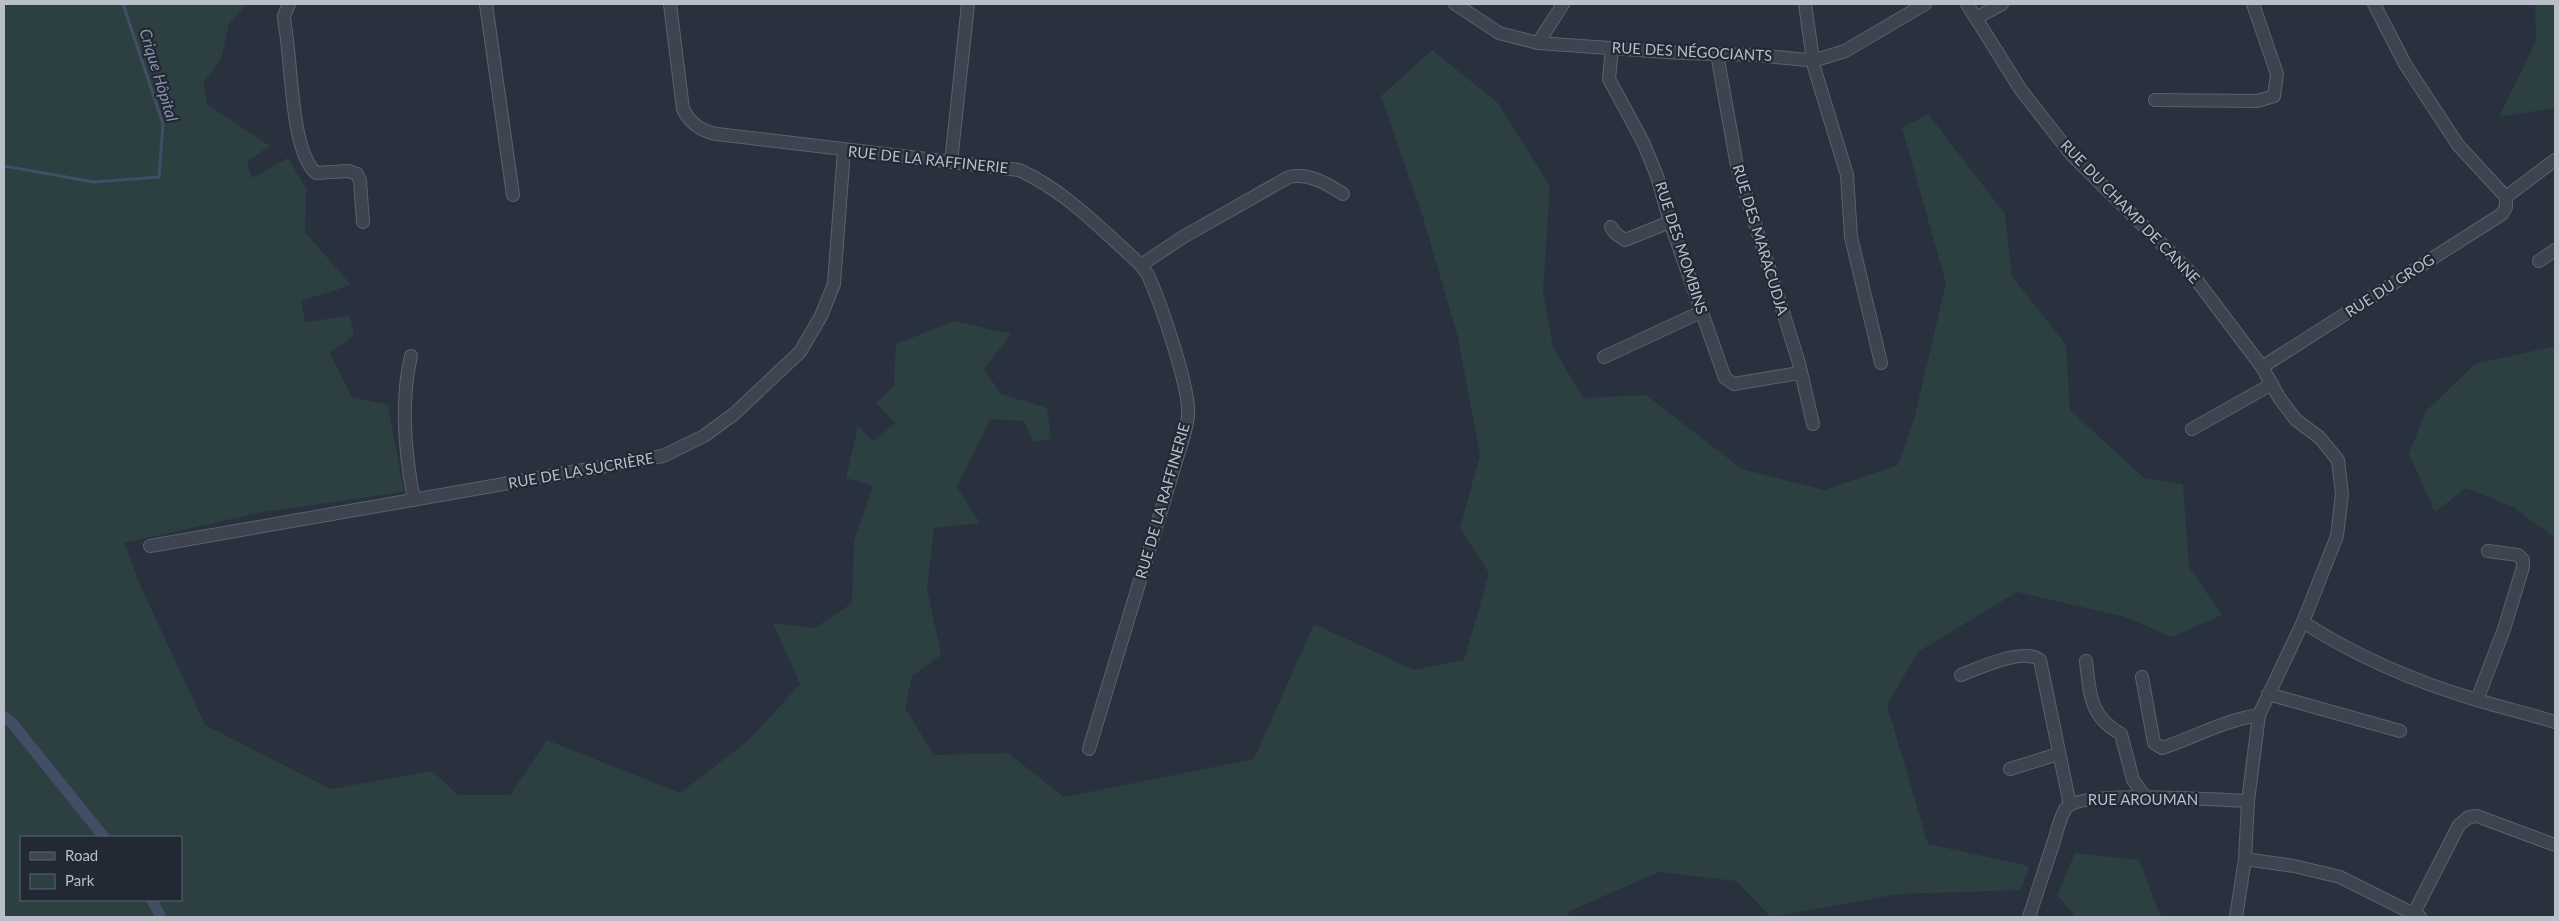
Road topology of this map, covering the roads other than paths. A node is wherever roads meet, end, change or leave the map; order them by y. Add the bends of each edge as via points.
1 (289, 4) edge
2 (486, 4) edge
3 (670, 4) edge
4 (968, 4) edge
5 (1455, 4) edge
6 (1563, 4) edge
7 (1805, 4) edge
8 (1925, 4) edge
9 (1967, 4) edge
10 (2002, 4) edge
11 (2254, 4) edge
12 (2374, 4) edge
13 (1976, 18) junction
14 (1538, 43) junction
15 (1612, 48) junction
16 (1717, 54) junction
17 (1813, 60) junction
18 (2155, 100) dead end
19 (844, 150) junction
20 (2555, 160) edge
21 (951, 162) junction
22 (1343, 194) dead end
23 (514, 195) dead end
24 (2506, 197) junction
25 (363, 222) dead end
26 (1670, 222) junction
27 (1611, 227) dead end
28 (2555, 250) edge
29 (2540, 261) dead end
30 (1141, 265) junction
31 (1701, 312) junction
32 (411, 356) dead end
33 (1604, 358) dead end
34 (1881, 363) dead end
35 (2262, 368) junction
36 (1800, 373) junction
37 (2272, 384) junction
38 (1813, 424) dead end
39 (2192, 429) dead end
40 (414, 500) junction
41 (150, 546) dead end
42 (2488, 550) dead end
43 (2303, 622) junction
44 (2086, 661) dead end
45 (1961, 675) dead end
46 (2142, 677) dead end
47 (2268, 694) junction
48 (2477, 700) junction
49 (2260, 715) junction
50 (2555, 722) edge
51 (2400, 731) dead end
52 (1089, 749) dead end
53 (2058, 754) junction
54 (2010, 769) dead end
55 (2146, 798) junction
56 (2248, 801) junction
57 (2070, 805) junction
58 (2555, 845) edge
59 (2245, 859) junction
60 (2417, 915) edge
61 (2029, 917) edge
62 (2236, 917) edge

1 - 25 street via 284,16 285,26 295,114 306,159 316,172 348,170 357,174
2 - 23 street
3 - 19 street, RUE DE LA RAFFINERIE via 683,109 693,124 717,134
4 - 21 street
5 - 14 street, RUE DES NÉGOCIANTS via 1499,33
6 - 14 street
7 - 17 street
8 - 17 street, RUE DES NÉGOCIANTS via 1845,51
9 - 13 street, RUE DU CHAMP DE CANNE
10 - 13 street
11 - 18 street via 2277,74 2274,96 2257,101
12 - 24 street via 2405,64 2458,146
13 - 35 street, RUE DU CHAMP DE CANNE via 2021,90 2071,154 2192,274
14 - 15 street, RUE DES NÉGOCIANTS
15 - 16 street, RUE DES NÉGOCIANTS
15 - 26 street, RUE DES MOMBINS via 1609,79 1651,161
16 - 17 street, RUE DES NÉGOCIANTS
16 - 36 street, RUE DES MARACUDJA via 1737,166
17 - 34 street via 1847,175 1851,237
19 - 21 street, RUE DE LA RAFFINERIE
19 - 40 street, RUE DE LA SUCRIÈRE via 834,284 821,316 800,352 734,414 704,436 663,456
20 - 24 street
21 - 30 street, RUE DE LA RAFFINERIE via 1019,170 1036,178 1068,200
22 - 30 street via 1313,178 1289,177 1183,237
24 - 35 street, RUE DU GROG via 2502,214
26 - 27 street via 1625,240
26 - 31 street, RUE DES MOMBINS
28 - 29 street
30 - 52 street, RUE DE LA RAFFINERIE via 1152,284 1175,354 1188,415 1178,458
31 - 33 street
31 - 36 street, RUE DES MOMBINS via 1729,382 1734,384
32 - 40 street via 404,398
35 - 37 street, RUE DU CHAMP DE CANNE
36 - 38 street, RUE DES MARACUDJA
37 - 39 street
37 - 43 street, RUE DU CHAMP DE CANNE via 2296,420 2333,452 2340,470 2342,494 2337,536
40 - 41 street, RUE DE LA SUCRIÈRE
42 - 48 street via 2518,555 2523,560 2523,567
43 - 47 street, RUE DU CHAMP DE CANNE
43 - 48 street via 2341,647 2413,678
44 - 55 street via 2091,702 2102,721 2121,734 2133,780
45 - 53 street via 1996,661 2028,656 2040,660
46 - 49 street via 2154,743 2162,748 2236,719
47 - 49 street, RUE DU CHAMP DE CANNE
47 - 51 street
48 - 50 street
49 - 56 street, RUE DU CHAMP DE CANNE
53 - 54 street
53 - 57 street
55 - 56 street, RUE AROUMAN
55 - 57 street, RUE AROUMAN via 2089,799
56 - 59 street, RUE DU CHAMP DE CANNE
57 - 61 street, RUE AROUMAN via 2062,818
58 - 60 street via 2477,816 2469,817 2459,825
59 - 60 street via 2340,877
59 - 62 street, RUE DU CHAMP DE CANNE

